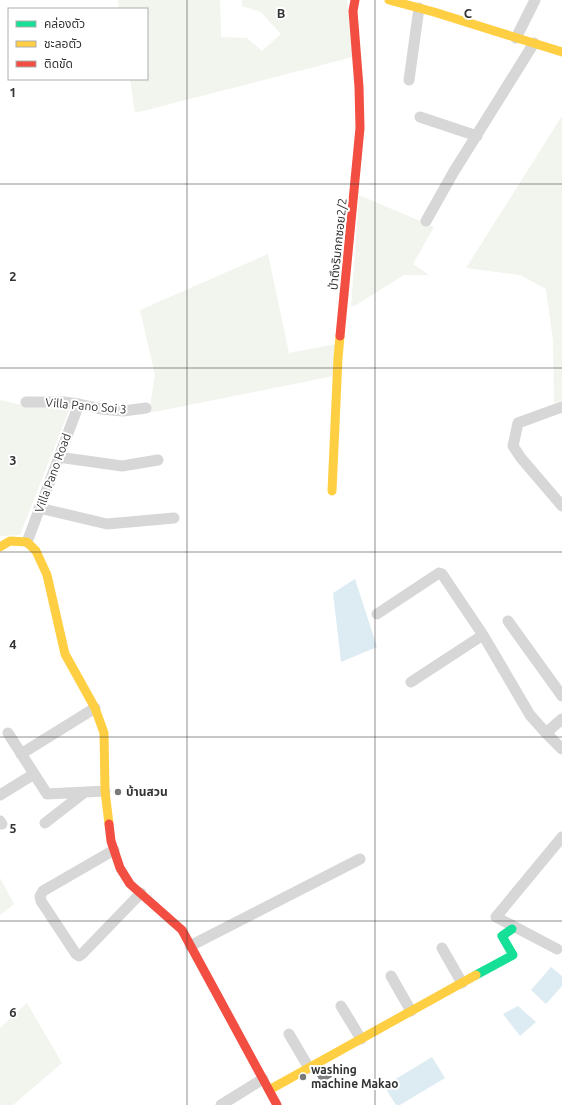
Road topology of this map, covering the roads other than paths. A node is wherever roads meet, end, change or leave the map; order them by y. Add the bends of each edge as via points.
1 (355, 0) edge
2 (389, 0) edge
3 (535, 0) edge
4 (419, 8) junction
5 (516, 38) junction
6 (534, 43) junction
7 (562, 52) edge
8 (409, 80) dead end
9 (420, 117) dead end
10 (477, 136) junction
11 (426, 221) dead end
12 (26, 402) dead end
13 (79, 404) junction
14 (562, 407) edge
15 (146, 408) dead end
16 (58, 457) junction
17 (158, 460) dead end
18 (332, 491) dead end
19 (562, 506) edge
20 (39, 508) junction
21 (174, 518) dead end
22 (27, 542) junction
23 (0, 547) edge
24 (377, 614) dead end
25 (508, 621) dead end
26 (483, 635) junction
27 (411, 682) dead end
28 (562, 696) edge
29 (94, 708) junction
30 (562, 719) edge
31 (8, 733) dead end
32 (546, 733) junction
33 (562, 749) edge
34 (22, 754) junction
35 (34, 774) junction
36 (105, 791) junction
37 (85, 792) junction
38 (0, 795) edge
39 (45, 823) dead end
40 (562, 837) edge
41 (114, 850) junction
42 (360, 859) dead end
43 (141, 893) junction
44 (512, 929) dead end
45 (190, 946) junction
46 (442, 948) dead end
47 (557, 949) dead end
48 (391, 976) dead end
49 (462, 983) junction
50 (341, 1006) dead end
51 (411, 1011) junction
52 (289, 1034) dead end
53 (361, 1039) junction
54 (310, 1068) junction
55 (263, 1078) junction
56 (269, 1090) junction
57 (221, 1105) edge
58 (277, 1105) edge

1 - 18 street, ป่าตึงริมกกซอย2/2 via 353,11 360,128 338,358
2 - 4 street
3 - 5 street
4 - 5 street
4 - 8 street
5 - 6 street
6 - 7 street
6 - 10 street
9 - 10 street
10 - 11 street
12 - 13 street, Villa Pano Soi 3
13 - 15 street, Villa Pano Soi 3 via 123,411
13 - 16 street, Villa Pano Road
14 - 19 street via 518,422 512,446
16 - 17 street via 122,466
16 - 20 street, Villa Pano Road
20 - 21 street via 108,524
20 - 22 street, Villa Pano Road
22 - 23 street via 10,541
22 - 29 street via 36,551 47,575 65,654
24 - 26 street via 439,573
25 - 28 street
26 - 27 street
26 - 32 street via 530,715
29 - 34 street
29 - 36 street via 104,733
30 - 32 street
31 - 34 street
32 - 33 street
34 - 35 street
35 - 37 street via 46,794
35 - 38 street
36 - 37 street
36 - 41 street
37 - 39 street
40 - 47 street via 496,917
41 - 43 street via 120,868 130,884
41 - 43 street via 43,891 40,896 76,954 82,954
42 - 45 street
43 - 45 street via 182,930
44 - 49 street via 502,936 513,955
45 - 55 street
46 - 49 street
48 - 51 street
49 - 51 street
50 - 53 street
51 - 53 street
52 - 54 street
53 - 54 street
54 - 56 street
55 - 56 street
55 - 57 street
56 - 58 street

